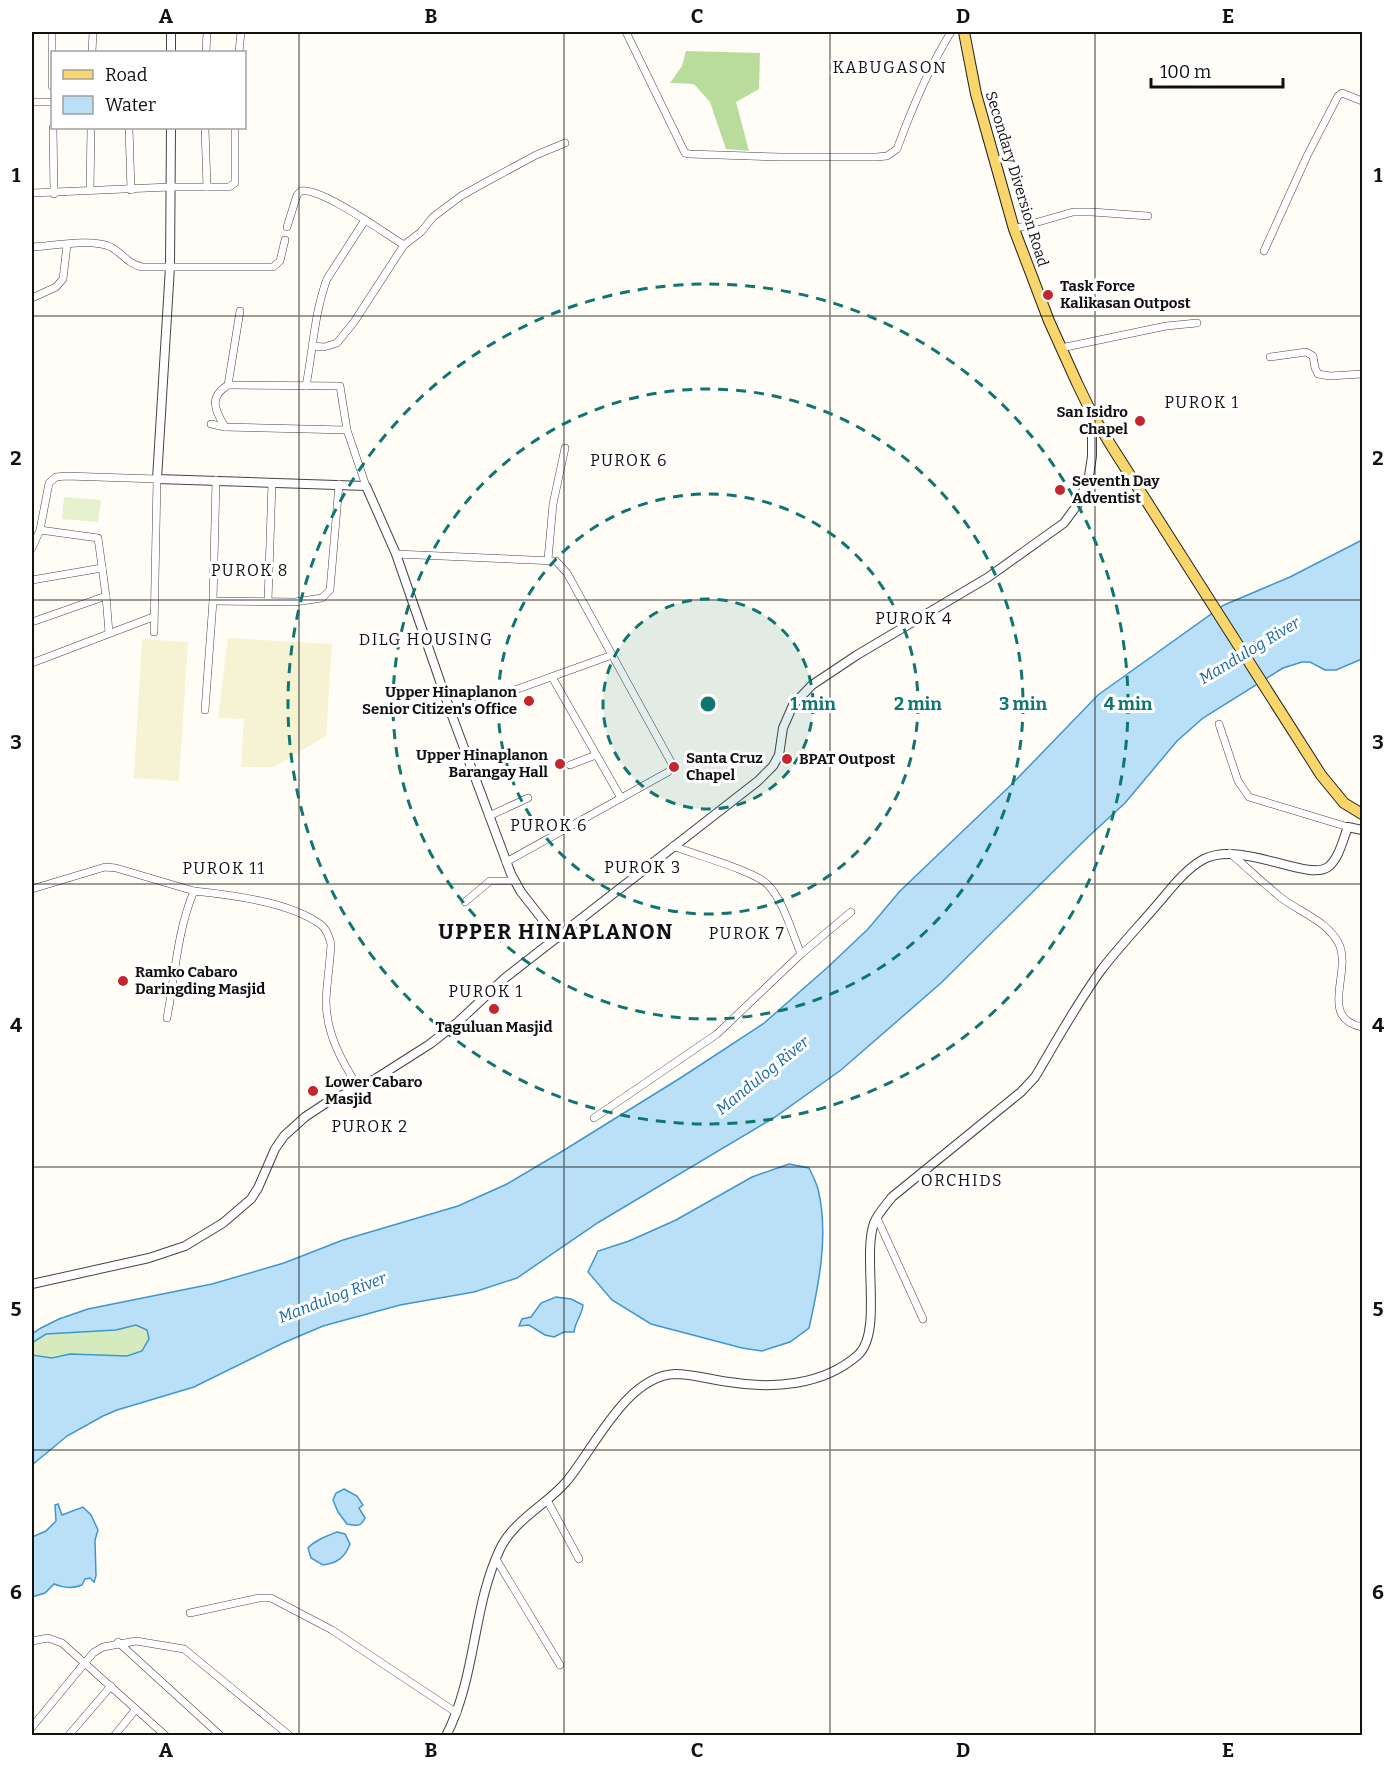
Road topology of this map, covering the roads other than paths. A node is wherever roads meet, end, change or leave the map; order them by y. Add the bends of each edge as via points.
1 (52, 32) edge
2 (93, 32) edge
3 (171, 32) edge
4 (207, 32) edge
5 (241, 32) edge
6 (626, 32) edge
7 (951, 32) edge
8 (964, 32) edge
9 (52, 51) edge
10 (92, 51) edge
11 (171, 51) edge
12 (206, 51) edge
13 (239, 51) edge
14 (1362, 101) edge
15 (32, 102) edge
16 (51, 102) edge
17 (53, 129) edge
18 (91, 129) edge
19 (129, 129) edge
20 (171, 129) edge
21 (205, 129) edge
22 (235, 129) edge
23 (565, 142) dead end
24 (170, 187) junction
25 (207, 187) junction
26 (90, 190) junction
27 (131, 190) junction
28 (32, 193) edge
29 (54, 194) junction
30 (1148, 216) dead end
31 (365, 220) junction
32 (287, 227) dead end
33 (1014, 229) junction
34 (285, 240) dead end
35 (67, 244) junction
36 (404, 245) junction
37 (32, 247) edge
38 (1264, 251) dead end
39 (170, 267) junction
40 (32, 298) edge
41 (240, 311) dead end
42 (1197, 323) dead end
43 (314, 346) junction
44 (1061, 348) junction
45 (1270, 357) dead end
46 (1362, 374) edge
47 (228, 385) junction
48 (306, 386) junction
49 (1092, 414) junction
50 (211, 424) dead end
51 (225, 427) junction
52 (347, 430) junction
53 (565, 448) dead end
54 (157, 479) junction
55 (216, 480) junction
56 (272, 483) junction
57 (339, 484) junction
58 (366, 486) junction
59 (39, 530) junction
60 (32, 548) edge
61 (396, 554) junction
62 (548, 559) junction
63 (102, 568) junction
64 (32, 580) edge
65 (106, 596) junction
66 (213, 601) junction
67 (268, 601) junction
68 (153, 617) junction
69 (32, 622) edge
70 (154, 632) dead end
71 (109, 633) junction
72 (612, 655) junction
73 (32, 663) edge
74 (552, 677) junction
75 (205, 710) dead end
76 (451, 713) junction
77 (1219, 723) dead end
78 (596, 755) junction
79 (570, 765) dead end
80 (528, 798) dead end
81 (621, 798) junction
82 (1362, 814) edge
83 (489, 816) junction
84 (1348, 827) junction
85 (1362, 830) edge
86 (673, 846) junction
87 (1230, 853) junction
88 (506, 862) junction
89 (514, 881) junction
90 (32, 888) edge
91 (194, 891) junction
92 (465, 902) dead end
93 (851, 912) dead end
94 (557, 938) junction
95 (801, 954) junction
96 (167, 1018) dead end
97 (1362, 1027) edge
98 (358, 1087) junction
99 (594, 1118) dead end
100 (877, 1218) junction
101 (32, 1284) edge
102 (923, 1319) dead end
103 (547, 1500) junction
104 (496, 1559) junction
105 (579, 1559) dead end
106 (190, 1613) dead end
107 (32, 1641) edge
108 (118, 1642) junction
109 (86, 1663) junction
110 (560, 1665) dead end
111 (111, 1686) junction
112 (136, 1709) junction
113 (458, 1713) junction
114 (33, 1723) edge
115 (69, 1736) edge
116 (114, 1736) edge
117 (166, 1736) edge
118 (221, 1736) edge
119 (290, 1736) edge
120 (446, 1736) edge

1 - 9 street
2 - 10 street
3 - 11 street
4 - 12 street
5 - 13 street
6 - 7 street via 685,153 876,157 897,149 927,73
8 - 33 main road, Secondary Diversion Road via 976,94
14 - 38 street via 1342,93 1338,96
15 - 16 street
17 - 29 street
18 - 26 street
19 - 27 street
20 - 24 street
21 - 25 street
22 - 25 street via 235,183 229,187
23 - 36 street via 461,196
24 - 25 street
24 - 27 street
24 - 39 street
26 - 27 street
26 - 29 street
28 - 29 street
30 - 33 street via 1073,212
31 - 32 street via 306,190 297,195
31 - 36 street
31 - 43 street via 327,279 316,317
33 - 44 main road, Secondary Diversion Road
34 - 39 street via 280,261 273,267
35 - 37 street
35 - 39 street via 98,243 111,247 133,266
35 - 40 street via 63,279 56,287
36 - 43 street via 337,343
39 - 54 street
41 - 47 street
42 - 44 street
43 - 48 street
44 - 49 main road, Secondary Diversion Road
45 - 46 street via 1306,352 1313,356 1318,374
47 - 48 street
47 - 51 street via 215,398
48 - 52 street via 340,386
49 - 82 main road, Secondary Diversion Road via 1321,776 1344,803
49 - 86 street via 1089,476 1078,504 1064,523 987,578 812,685 793,705 773,765
50 - 51 street
51 - 52 street
52 - 58 street
53 - 62 street via 553,504
54 - 55 street
54 - 59 street via 56,477 49,483
54 - 68 street
55 - 56 street
55 - 66 street
56 - 57 street
56 - 67 street
57 - 58 street
57 - 67 street via 330,590 316,599
58 - 61 street
59 - 60 street
59 - 63 street via 98,538
61 - 62 street
61 - 76 street
62 - 72 street via 556,561 567,573
63 - 64 street
63 - 65 street
65 - 69 street
65 - 71 street
66 - 67 street
66 - 75 street
68 - 70 street
68 - 71 street
71 - 73 street
72 - 74 street
72 - 81 street via 672,766
74 - 76 street
74 - 78 street
76 - 83 street
77 - 84 street via 1246,794 1254,800
78 - 79 street
78 - 81 street
80 - 83 street
81 - 88 street
83 - 88 street
84 - 85 street
84 - 87 street via 1335,860 1322,870
86 - 94 street
86 - 95 street via 767,884
87 - 97 street via 1279,896 1333,935 1344,960 1338,992 1340,1011 1351,1023
87 - 100 street via 1203,860 1184,875 1101,970 1035,1077 892,1197
88 - 89 street
89 - 92 street via 490,881
89 - 94 street
90 - 91 street via 105,867
91 - 96 street via 181,930
91 - 98 street via 268,902 325,929 331,944 328,1024 334,1046
93 - 95 street
94 - 98 street via 504,978 430,1044
95 - 99 street via 717,1034
98 - 101 street via 294,1125 275,1149 251,1199 201,1238 149,1258
100 - 102 street
100 - 103 street via 869,1279 870,1332 858,1355 803,1383 777,1386 676,1374 656,1378 612,1416 565,1483
103 - 104 street via 507,1537
103 - 105 street
104 - 110 street
104 - 113 street via 481,1606
106 - 113 street via 271,1598 332,1630
107 - 109 street via 44,1638 62,1643
108 - 109 street via 98,1649
108 - 118 street
108 - 119 street via 184,1649
109 - 111 street
109 - 114 street
111 - 112 street
111 - 115 street
112 - 116 street
112 - 117 street
113 - 120 street

